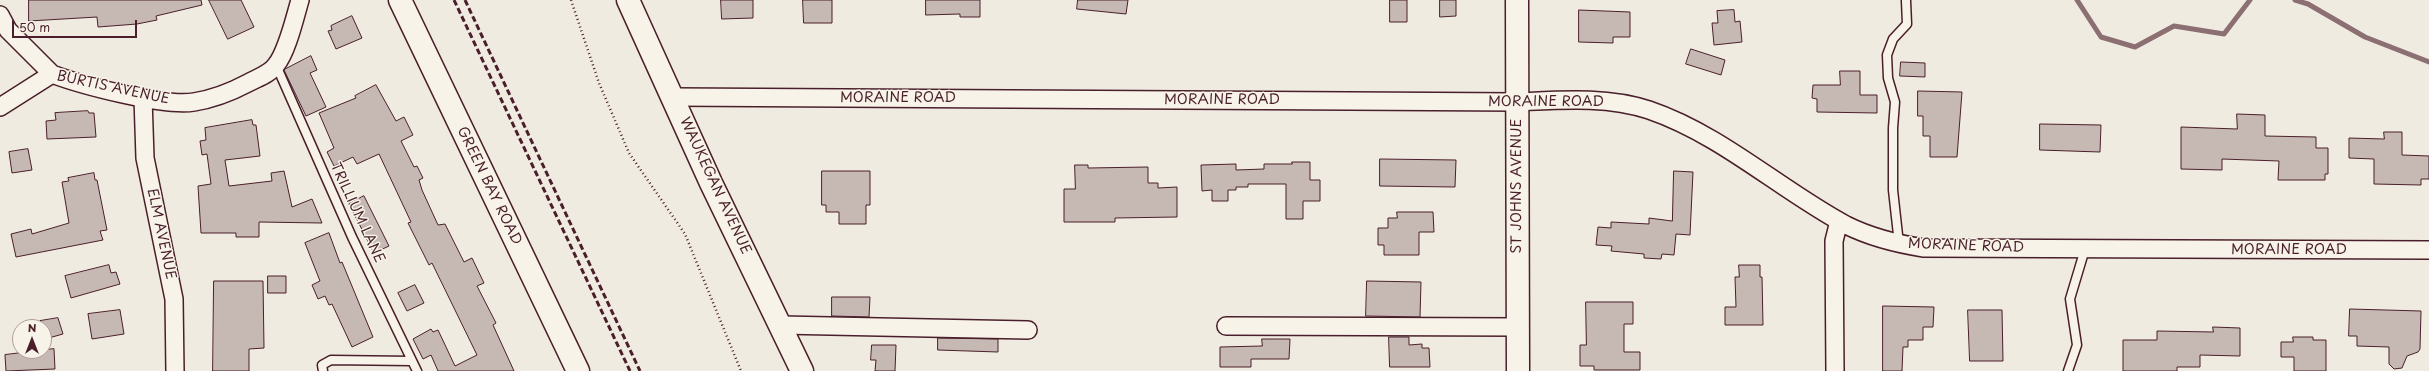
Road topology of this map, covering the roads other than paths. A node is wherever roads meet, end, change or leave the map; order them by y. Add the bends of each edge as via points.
1 (300, 0) edge
2 (400, 0) edge
3 (628, 0) edge
4 (1517, 0) edge
5 (1906, 1) edge
6 (0, 16) edge
7 (276, 65) junction
8 (52, 74) junction
9 (674, 97) junction
10 (143, 98) junction
11 (1517, 102) junction
12 (0, 106) edge
13 (1839, 221) junction
14 (1899, 244) junction
15 (2085, 249) junction
16 (2429, 250) edge
17 (781, 325) junction
18 (1226, 326) dead end
19 (1518, 327) junction
20 (1028, 330) dead end
21 (412, 361) junction
22 (175, 371) edge
23 (323, 371) edge
24 (417, 371) edge
25 (578, 371) edge
26 (802, 371) edge
27 (1518, 371) edge
28 (1835, 371) edge
29 (2068, 371) edge

1 - 7 street, BURTIS AVENUE via 292,28
2 - 25 street, GREEN BAY ROAD
3 - 9 street, WAUKEGAN AVENUE
4 - 11 street, ST JOHNS AVENUE
5 - 14 lane via 1907,24 1893,39 1887,55 1888,78 1895,102 1893,190
6 - 8 street via 8,30
7 - 10 street, BURTIS AVENUE via 263,76 230,92 193,102
7 - 21 lane, TRILLIUM LANE via 352,237
8 - 10 street, BURTIS AVENUE
8 - 12 street, BURTIS AVENUE
9 - 11 street, MORAINE ROAD
9 - 17 street, WAUKEGAN AVENUE via 711,183
10 - 22 street, ELM AVENUE via 145,158 174,299
11 - 13 street, MORAINE ROAD via 1609,102 1654,112 1706,136
11 - 19 street, ST JOHNS AVENUE
13 - 14 street, MORAINE ROAD
13 - 28 street via 1834,241
14 - 15 street, MORAINE ROAD via 1924,248
15 - 16 street, MORAINE ROAD
15 - 29 lane via 2070,299 2077,345
17 - 20 street
17 - 26 street, WAUKEGAN AVENUE
18 - 19 street
19 - 27 street, ST JOHNS AVENUE
21 - 23 lane via 330,360 322,365
21 - 24 lane, TRILLIUM LANE

